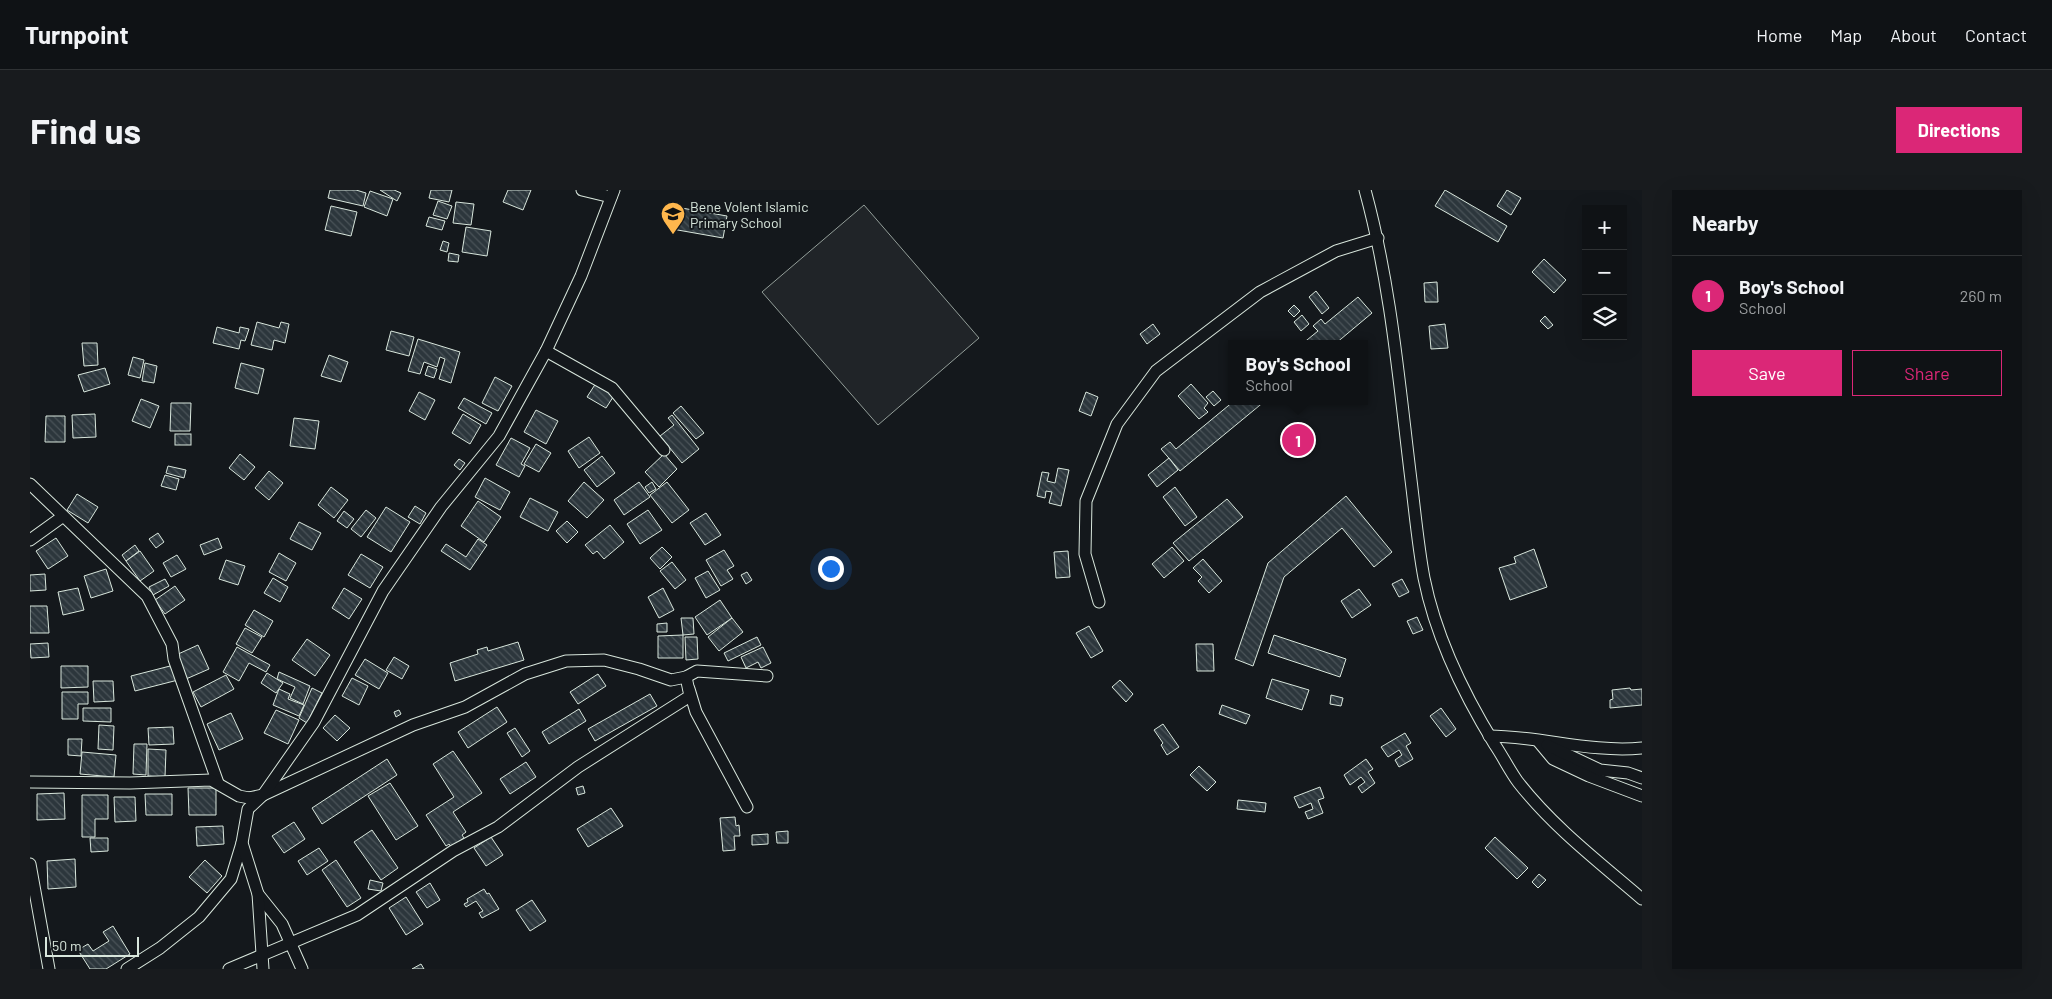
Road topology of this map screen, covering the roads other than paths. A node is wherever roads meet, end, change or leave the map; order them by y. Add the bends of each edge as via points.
1 (582, 190) edge
2 (1365, 190) edge
3 (613, 194) edge
4 (1378, 238) junction
5 (546, 351) junction
6 (664, 450) dead end
7 (30, 484) edge
8 (62, 517) junction
9 (30, 540) edge
10 (1099, 602) dead end
11 (767, 676) dead end
12 (686, 677) junction
13 (1489, 736) junction
14 (1538, 741) junction
15 (1642, 748) edge
16 (1642, 778) edge
17 (30, 782) edge
18 (218, 783) junction
19 (263, 795) junction
20 (1642, 796) edge
21 (748, 807) dead end
22 (242, 843) junction
23 (30, 864) edge
24 (258, 894) junction
25 (1642, 899) edge
26 (290, 944) junction
27 (261, 956) junction
28 (49, 969) edge
29 (127, 969) edge
30 (229, 969) edge
31 (263, 969) edge
32 (302, 969) edge

1 - 3 street
2 - 4 street
3 - 5 street via 581,276
4 - 10 street via 1336,251 1260,292 1156,371 1117,424 1086,501 1085,554
4 - 13 street via 1390,303 1424,579 1456,675
5 - 6 street via 612,388
5 - 19 street via 499,436 441,507 383,591 314,722
7 - 8 street
8 - 9 street
8 - 18 street via 147,596 172,644
11 - 12 street via 698,671
12 - 19 street via 671,680 604,660 566,661 525,674 465,707 413,725
12 - 21 street via 696,712
12 - 26 street via 690,696 578,767 498,827 453,851 357,915
13 - 14 street via 1520,736
13 - 25 street via 1517,780 1542,809
14 - 15 street via 1584,748
14 - 16 street via 1600,770
14 - 20 street via 1553,759
17 - 18 street via 211,780
18 - 19 street via 239,796
19 - 22 street via 248,809
22 - 24 street
22 - 29 street via 231,879 199,917
23 - 28 street
24 - 26 street via 282,924
24 - 27 street
26 - 27 street
26 - 32 street
27 - 30 street
27 - 31 street

